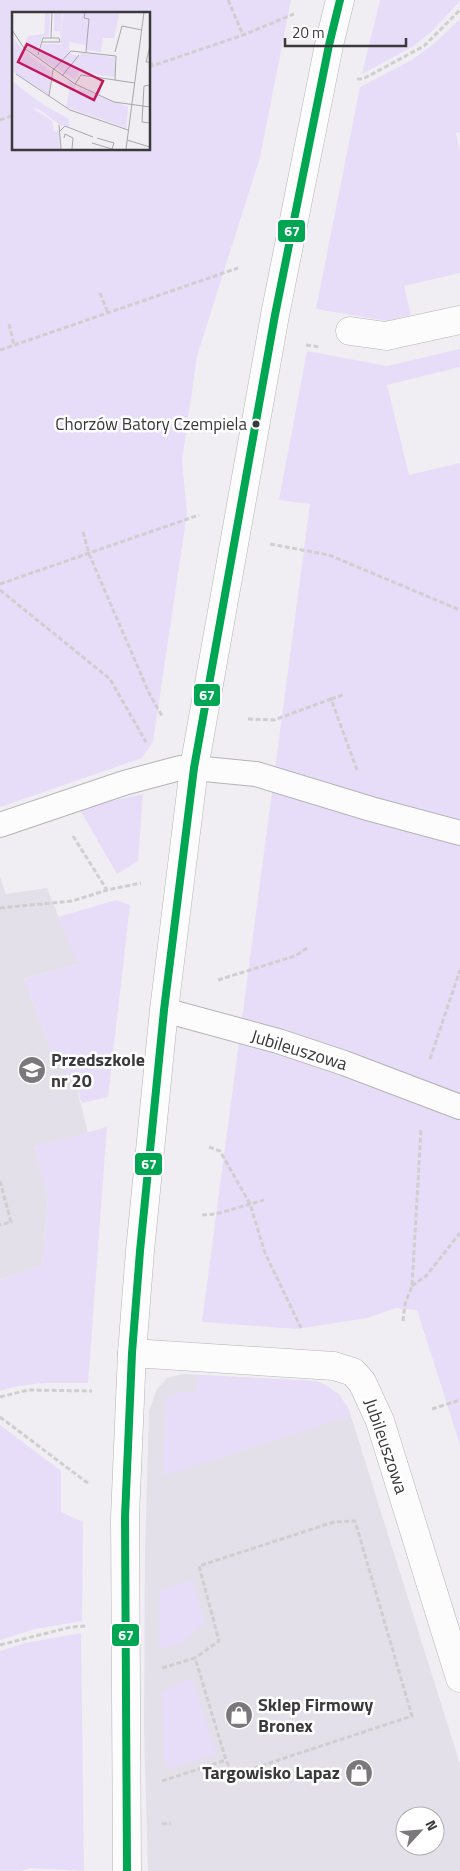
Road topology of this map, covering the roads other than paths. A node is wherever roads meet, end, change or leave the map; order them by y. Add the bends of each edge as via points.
1 (340, 0) edge
2 (460, 320) edge
3 (350, 332) dead end
4 (194, 768) junction
5 (0, 825) edge
6 (460, 833) edge
7 (164, 1010) junction
8 (460, 1107) edge
9 (132, 1353) junction
10 (460, 1678) edge
11 (127, 1871) edge

1 - 4 street via 268,354
2 - 3 street via 386,336
4 - 5 lane via 180,768 124,783
4 - 6 lane via 256,774
4 - 7 street
7 - 8 lane, Jubileuszowa via 278,1041
7 - 9 street
9 - 10 street, Jubileuszowa via 334,1366 352,1372 362,1382 380,1421
9 - 11 street via 125,1516

